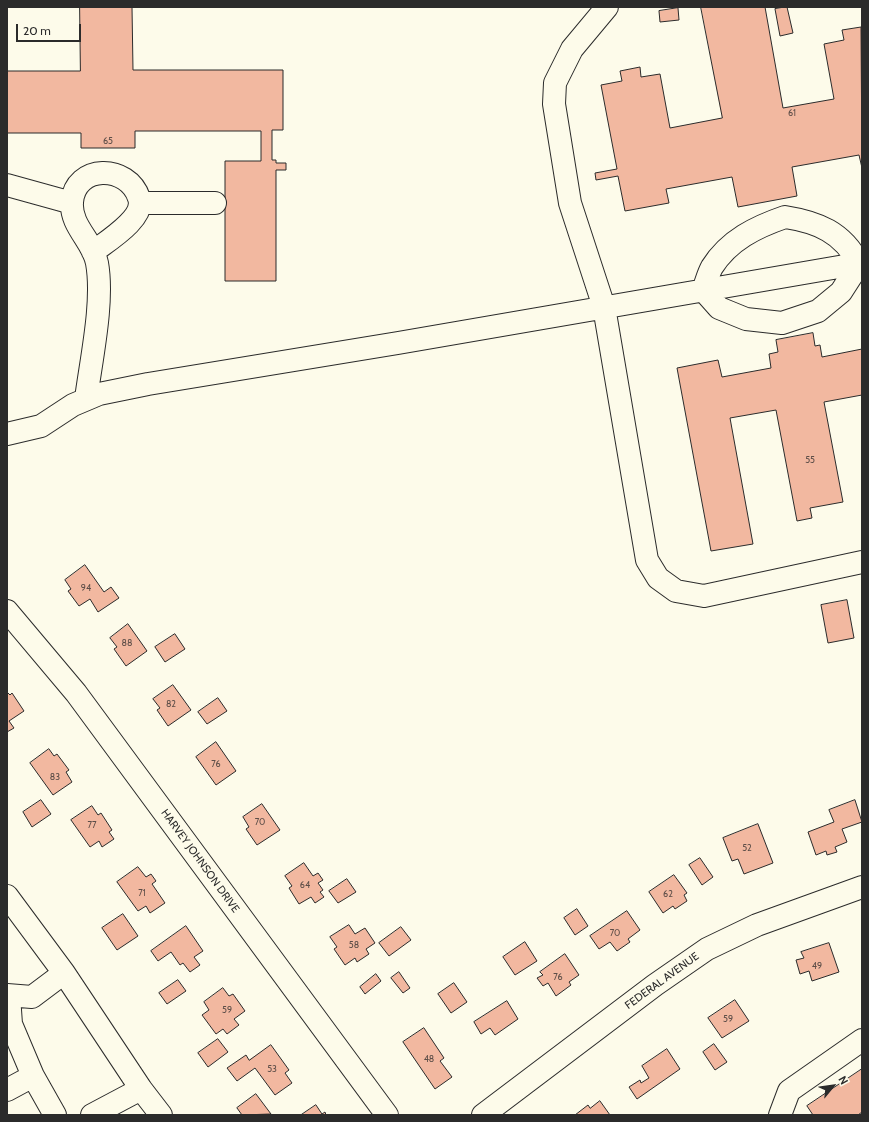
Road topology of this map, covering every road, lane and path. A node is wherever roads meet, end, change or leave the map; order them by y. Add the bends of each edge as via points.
1 (607, 7) edge
2 (7, 185) edge
3 (215, 202) dead end
4 (72, 203) junction
5 (140, 203) junction
6 (93, 252) junction
7 (860, 263) edge
8 (703, 290) junction
9 (604, 307) junction
10 (86, 399) junction
11 (7, 434) edge
12 (862, 562) edge
13 (7, 612) edge
14 (862, 887) edge
15 (7, 896) edge
16 (64, 974) junction
17 (8, 996) edge
18 (862, 1040) edge
19 (33, 1076) junction
20 (141, 1089) junction
21 (7, 1090) edge
22 (55, 1115) edge
23 (92, 1115) edge
24 (162, 1115) edge
25 (387, 1115) edge
26 (483, 1115) edge
27 (780, 1115) edge

1 - 9 street via 572,49 555,83 554,104 570,203
2 - 4 street
3 - 5 street
4 - 5 street via 73,194 81,181 101,172 117,174 124,178 136,191
4 - 6 street via 75,220
5 - 6 street via 140,209 132,220
6 - 10 street via 98,269 97,318
7 - 8 street
7 - 8 street via 841,292 818,311 782,323 746,319 719,308
7 - 8 street via 852,250 837,236 809,221 784,217 760,225 735,240 712,267
8 - 9 street
9 - 10 street via 148,384
9 - 12 street via 647,560 658,578 676,592 704,596
10 - 11 street via 41,426
13 - 25 street, HARVEY JOHNSON DRIVE via 76,693
14 - 26 street, FEDERAL AVENUE via 757,925 707,949 655,985
15 - 16 street
16 - 17 street via 32,997
16 - 20 street
17 - 19 street via 11,1024
18 - 27 street via 789,1091
19 - 21 street
19 - 22 street
20 - 23 street
20 - 24 street

